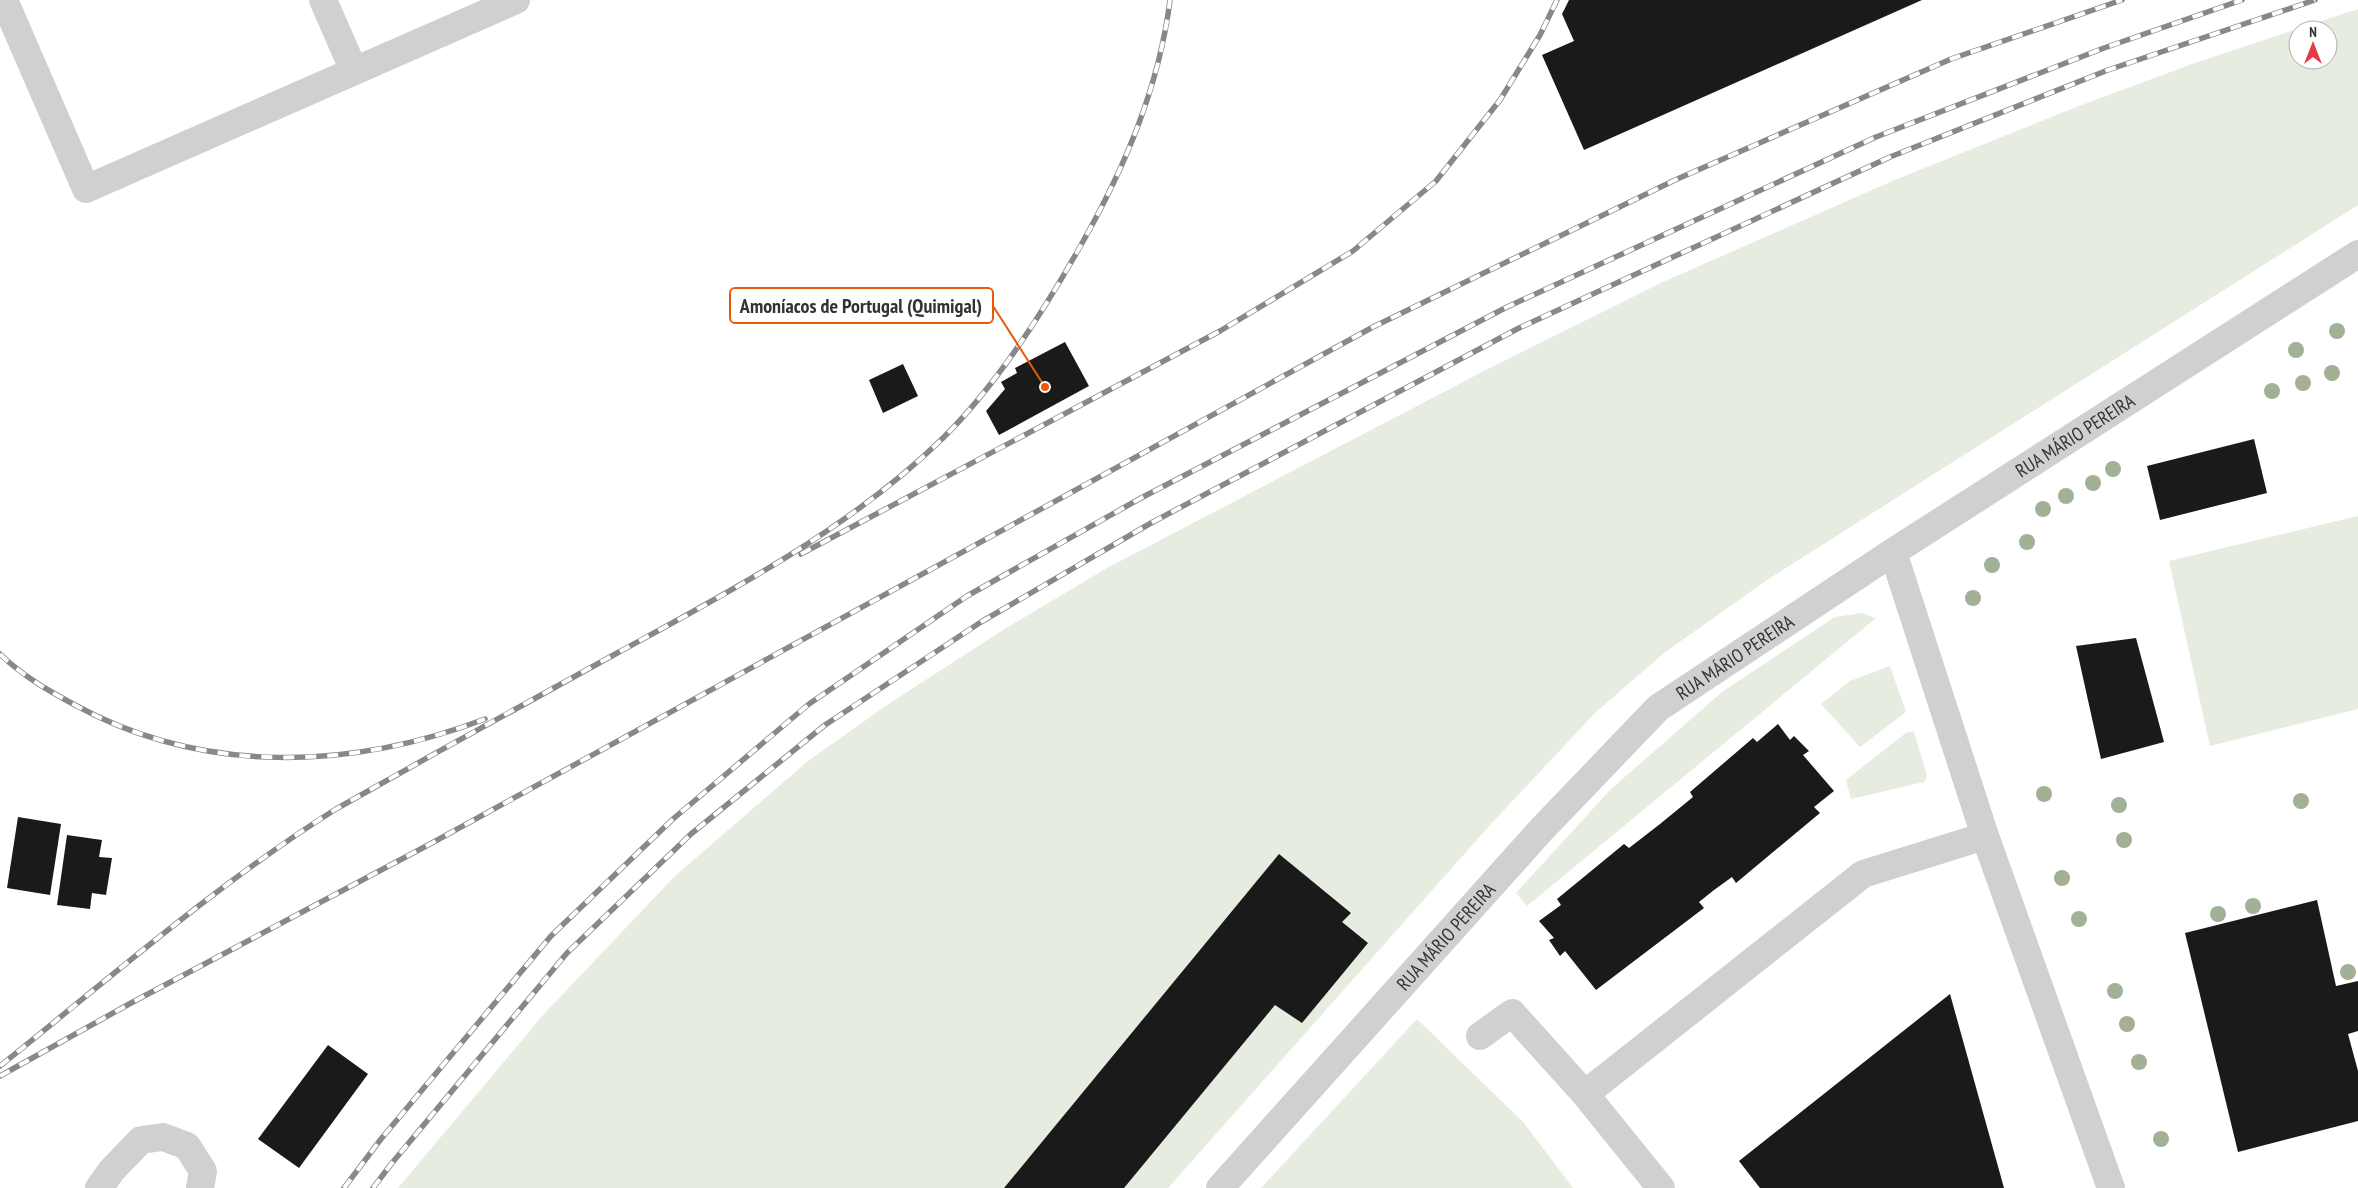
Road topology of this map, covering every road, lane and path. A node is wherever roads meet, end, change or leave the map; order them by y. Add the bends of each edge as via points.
1 (4, 0) edge
2 (323, 0) edge
3 (516, 0) edge
4 (354, 71) junction
5 (2358, 254) edge
6 (1892, 552) junction
7 (1984, 836) junction
8 (1480, 1036) dead end
9 (1585, 1094) junction
10 (100, 1188) edge
11 (200, 1188) edge
12 (1220, 1188) edge
13 (1661, 1188) edge
14 (2111, 1188) edge

1 - 4 street via 86,189
2 - 4 street
3 - 4 street
5 - 6 street, RUA MÁRIO PEREIRA
6 - 7 street
6 - 12 street, RUA MÁRIO PEREIRA via 1658,708 1535,837
7 - 9 street via 1863,874
7 - 14 street
8 - 9 street via 1512,1013
9 - 13 street
10 - 11 street via 140,1140 163,1137 187,1146 203,1172

